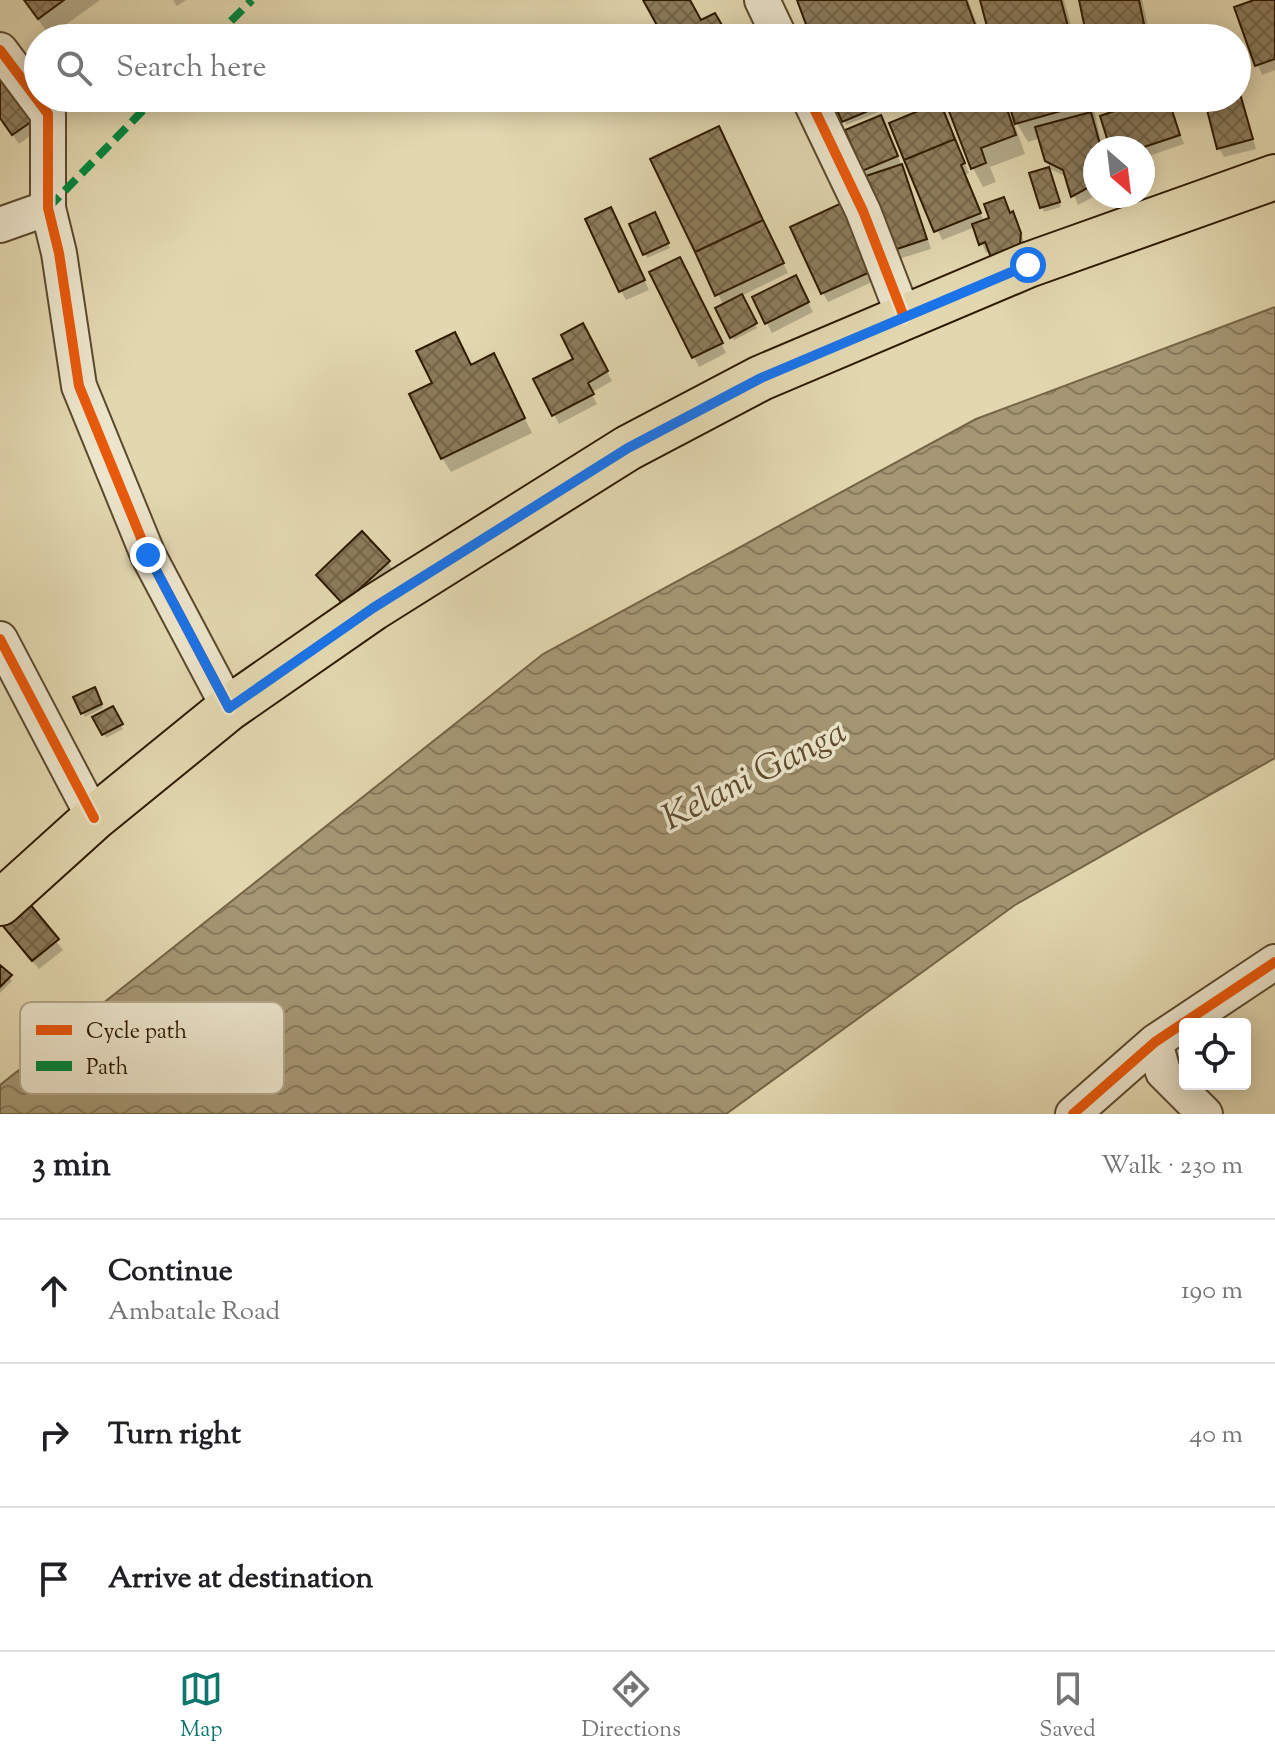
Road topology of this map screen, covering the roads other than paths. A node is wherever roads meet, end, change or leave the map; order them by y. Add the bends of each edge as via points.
1 (762, 0) edge
2 (773, 24) edge
3 (0, 50) edge
4 (24, 82) edge
5 (46, 112) edge
6 (816, 112) edge
7 (1275, 177) edge
8 (48, 208) junction
9 (0, 225) edge
10 (904, 317) junction
11 (0, 639) edge
12 (229, 708) junction
13 (94, 818) junction
14 (0, 903) edge
15 (1275, 962) edge
16 (1155, 1042) junction
17 (1073, 1114) edge
18 (1205, 1114) edge

1 - 2 street
3 - 4 street
5 - 8 street
6 - 10 street via 863,211
7 - 10 main road via 1028,265
8 - 9 street
8 - 12 street via 79,386 148,555
10 - 12 main road via 761,378 628,448 373,608
11 - 13 street
12 - 13 main road
13 - 14 main road
15 - 16 street
16 - 17 street
16 - 18 street via 1163,1072

